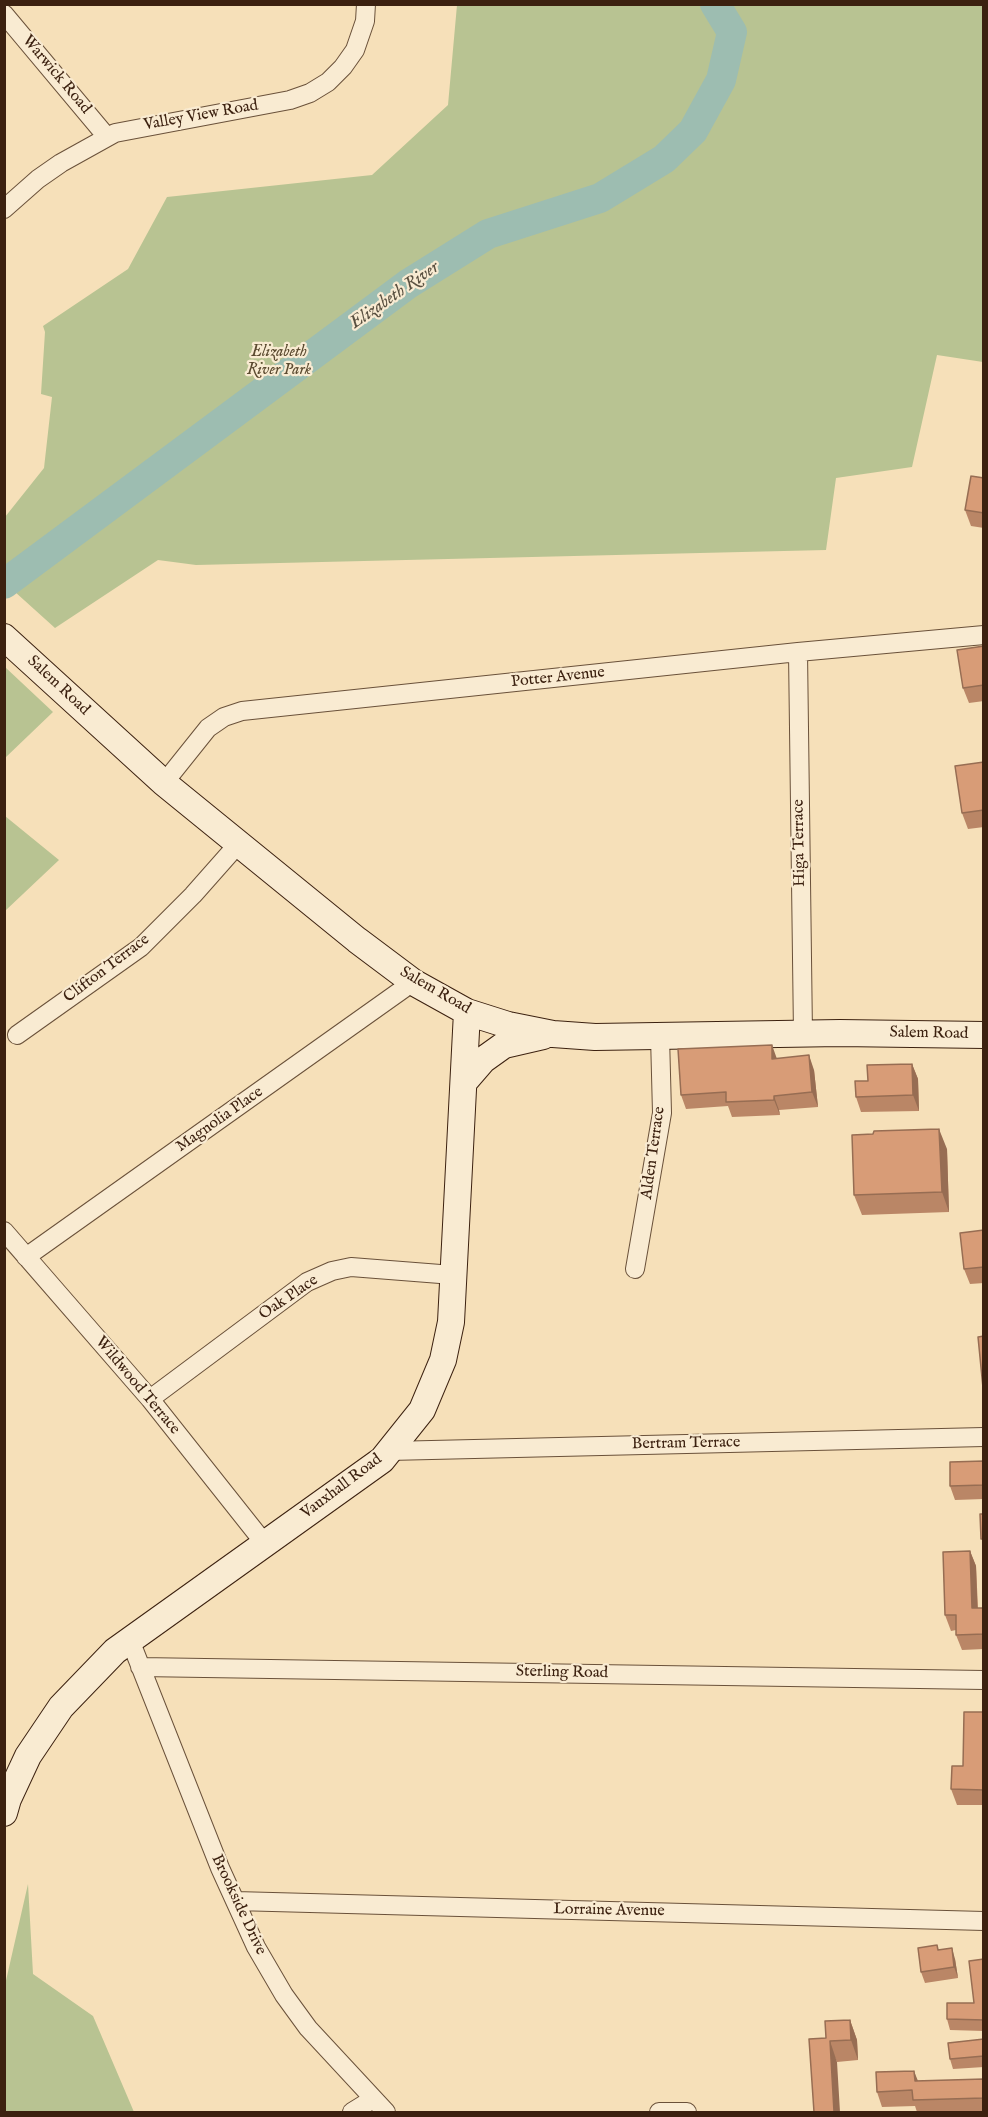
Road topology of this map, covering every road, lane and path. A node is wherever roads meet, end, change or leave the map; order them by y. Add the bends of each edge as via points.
1 (366, 4) edge
2 (4, 14) edge
3 (107, 137) junction
4 (4, 209) edge
5 (984, 635) edge
6 (4, 637) edge
7 (798, 652) junction
8 (164, 783) junction
9 (239, 843) junction
10 (414, 982) junction
11 (467, 1012) junction
12 (553, 1034) junction
13 (803, 1034) junction
14 (17, 1035) dead end
15 (984, 1035) edge
16 (660, 1036) junction
17 (464, 1082) junction
18 (4, 1231) edge
19 (26, 1257) junction
20 (635, 1269) dead end
21 (453, 1275) junction
22 (150, 1399) junction
23 (984, 1437) edge
24 (389, 1452) junction
25 (265, 1544) junction
26 (130, 1641) junction
27 (140, 1667) junction
28 (984, 1680) edge
29 (5, 1813) edge
30 (235, 1902) junction
31 (984, 1921) edge
32 (373, 2099) junction
33 (352, 2112) edge
34 (386, 2112) edge
35 (659, 2112) edge
36 (687, 2112) edge

1 - 3 street, Valley View Road via 355,50 328,82 310,93
2 - 3 street, Warwick Road
3 - 4 street, Valley View Road via 38,179
5 - 7 street, Potter Avenue
6 - 8 street, Salem Road
7 - 8 street, Potter Avenue via 242,711 208,728
7 - 13 street, Higa Terrace
8 - 9 street, Salem Road
9 - 10 street, Salem Road
9 - 14 street, Clifton Terrace via 141,947
10 - 11 street, Salem Road
10 - 19 street, Magnolia Place
11 - 12 street, Salem Road
11 - 17 street, Vauxhall Road
12 - 16 street, Salem Road
12 - 17 street via 504,1045 483,1060
13 - 15 street, Salem Road
13 - 16 street, Salem Road
16 - 20 street, Alden Terrace via 662,1113
17 - 21 street, Vauxhall Road
18 - 19 street, Wildwood Terrace
19 - 22 street, Wildwood Terrace
21 - 22 street, Oak Place via 351,1267 332,1271 307,1282
21 - 24 street, Vauxhall Road via 451,1322 443,1360 422,1410
22 - 25 street, Wildwood Terrace
23 - 24 street, Bertram Terrace
24 - 25 street, Vauxhall Road
25 - 26 street, Vauxhall Road
26 - 27 street, Brookside Drive
26 - 29 street, Vauxhall Road via 115,1651 61,1707 28,1756
27 - 28 street, Sterling Road
27 - 30 street, Brookside Drive
30 - 31 street, Lorraine Avenue
30 - 32 street, Brookside Drive via 284,1995 308,2028
32 - 33 street
32 - 34 street, Brookside Drive
35 - 36 street

